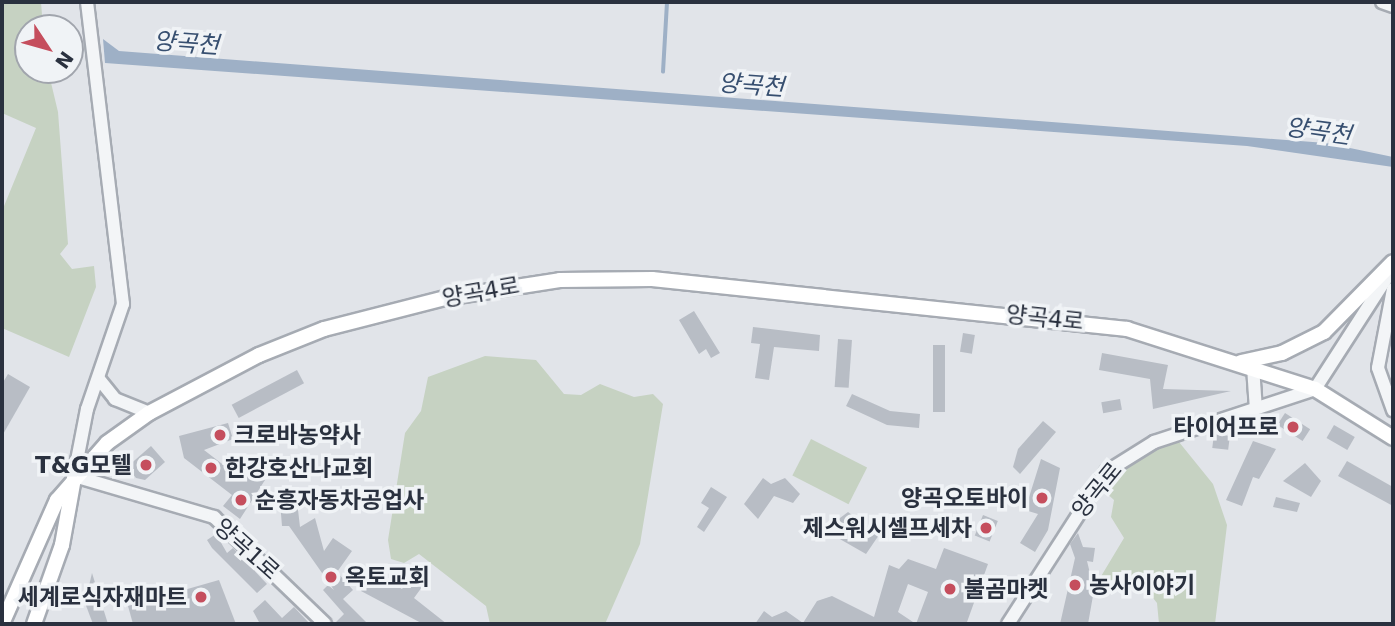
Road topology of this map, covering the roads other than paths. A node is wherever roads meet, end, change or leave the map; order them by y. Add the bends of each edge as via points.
1 (87, 2) edge
2 (1382, 2) edge
3 (1393, 6) edge
4 (1393, 262) edge
5 (1393, 268) edge
6 (1393, 289) edge
7 (1246, 364) junction
8 (99, 379) junction
9 (1315, 389) junction
10 (1256, 406) junction
11 (1393, 410) edge
12 (149, 413) junction
13 (1393, 438) edge
14 (74, 476) junction
15 (2, 624) edge
16 (34, 624) edge
17 (325, 624) edge
18 (1007, 624) edge

1 - 8 street via 122,304
2 - 3 street
4 - 7 main road via 1324,332
5 - 9 street
6 - 11 street via 1378,368
7 - 9 main road, 양곡4로
7 - 10 street
7 - 12 main road, 양곡4로 via 1096,323 594,278 445,298 334,326 259,355
8 - 12 street via 116,399
8 - 14 street
9 - 10 street, 양곡로
9 - 13 main road, 양곡4로
10 - 18 street, 양곡로 via 1153,442 1115,464 1093,487
12 - 14 main road, 양곡4로
14 - 15 main road, 양곡4로 via 37,535
14 - 16 main road via 62,545
14 - 17 street, 양곡1로 via 214,517

